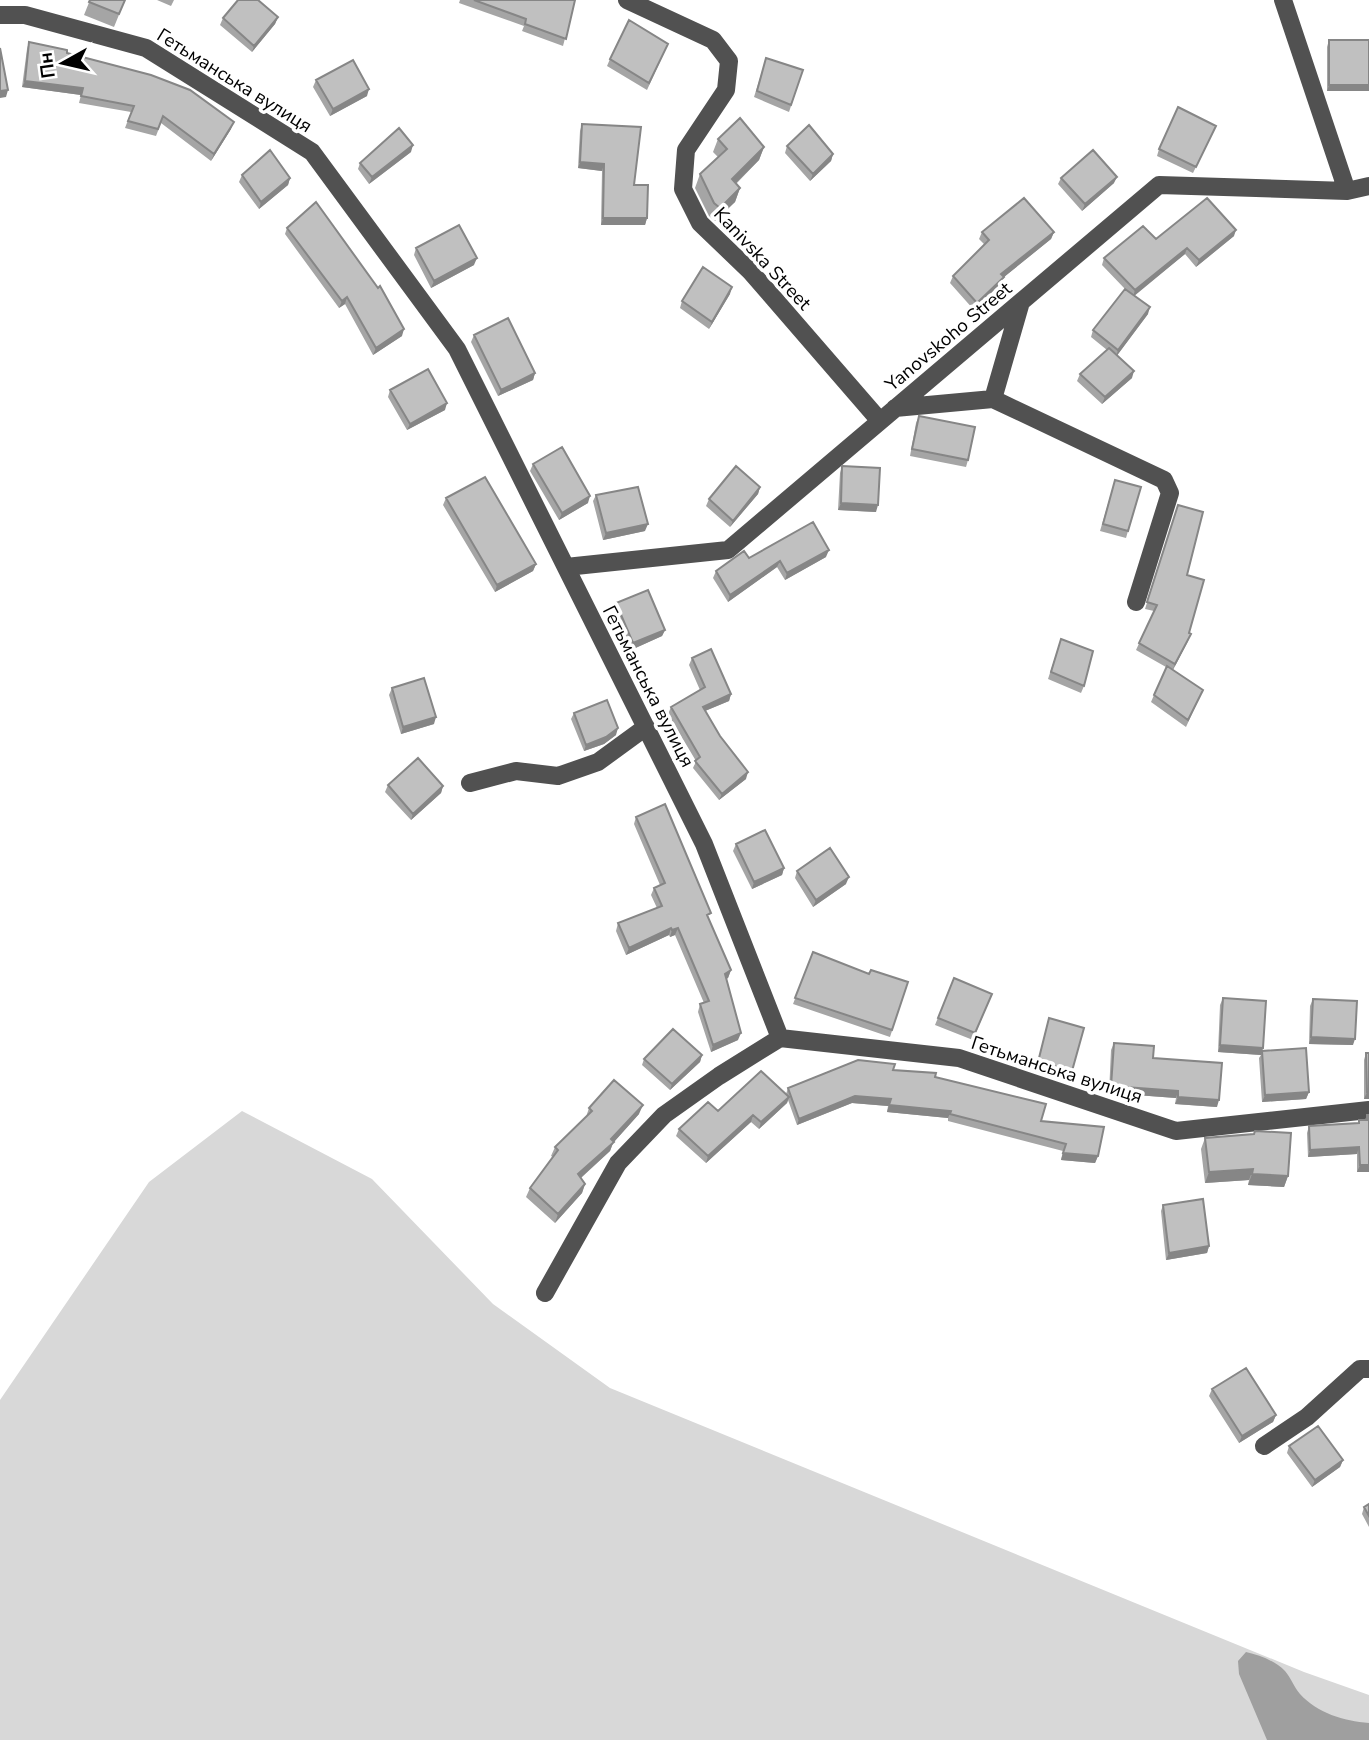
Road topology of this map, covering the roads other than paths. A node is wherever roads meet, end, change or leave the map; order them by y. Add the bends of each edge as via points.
1 (627, 0) edge
2 (1283, 0) edge
3 (0, 15) edge
4 (1369, 186) edge
5 (1347, 191) junction
6 (1022, 301) junction
7 (993, 399) junction
8 (895, 408) junction
9 (880, 421) junction
10 (566, 567) junction
11 (1136, 602) dead end
12 (646, 727) junction
13 (470, 783) dead end
14 (780, 1038) junction
15 (1369, 1110) edge
16 (545, 1293) dead end
17 (1369, 1369) edge
18 (1264, 1446) dead end

1 - 9 street, Kanivska Street via 713,40 729,61 726,90 686,150 683,189 700,223 751,272
2 - 5 street
3 - 10 street, Гетьманська вулиця via 24,15 146,48 312,152 457,349
4 - 5 street, Yanovskoho Street
5 - 6 street, Yanovskoho Street via 1159,184
6 - 7 street
6 - 8 street, Yanovskoho Street
7 - 8 street
7 - 11 street via 1164,480 1170,493
8 - 9 street, Yanovskoho Street
9 - 10 street, Yanovskoho Street via 728,550
10 - 12 street, Гетьманська вулиця
12 - 13 street via 598,762 558,776 516,771
12 - 14 street, Гетьманська вулиця via 704,844
14 - 15 street, Гетьманська вулиця via 959,1058 1176,1131
14 - 16 street via 664,1115 618,1163
17 - 18 street via 1360,1369 1307,1417

